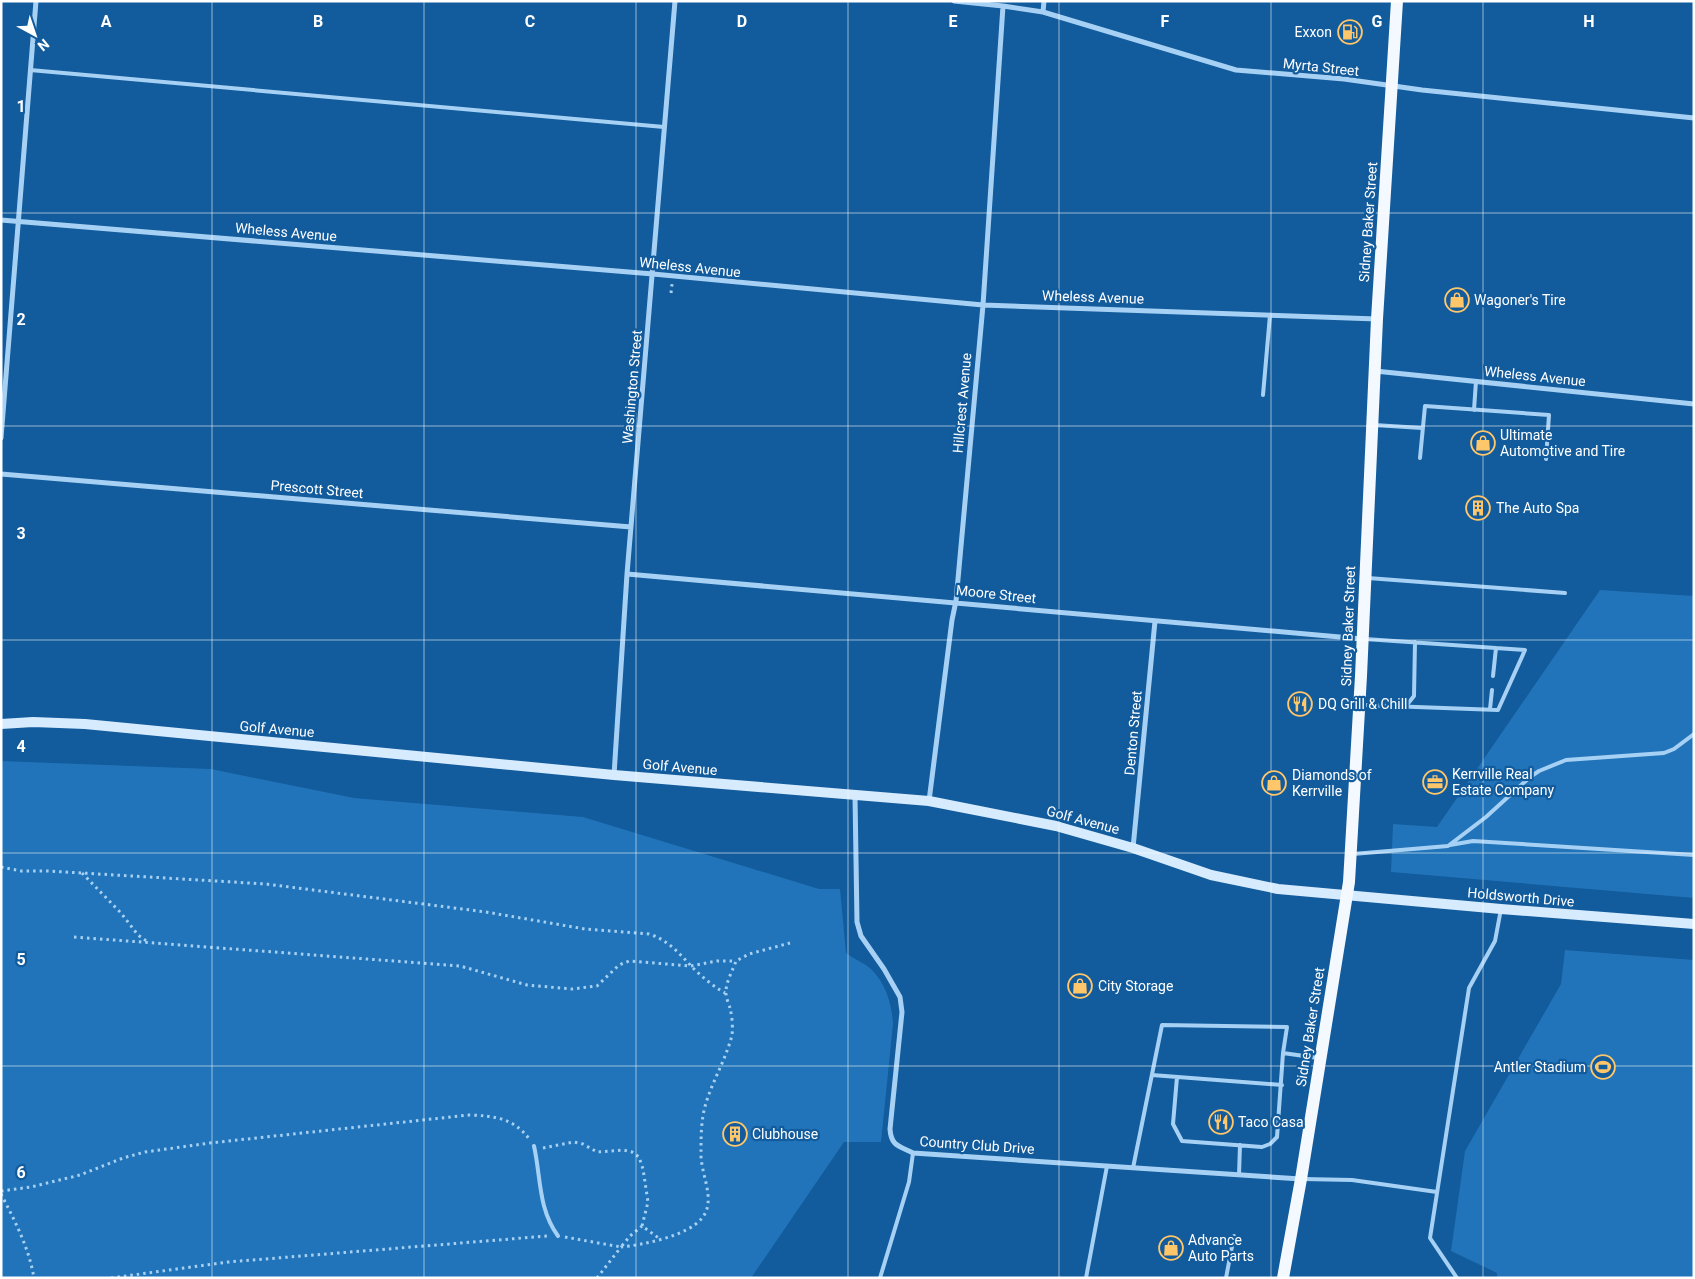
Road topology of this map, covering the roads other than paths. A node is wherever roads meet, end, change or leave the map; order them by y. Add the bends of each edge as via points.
1 (36, 1) edge
2 (674, 1) edge
3 (954, 1) edge
4 (1044, 1) edge
5 (1397, 1) edge
6 (1003, 6) junction
7 (1043, 12) junction
8 (30, 70) junction
9 (1391, 86) junction
10 (1694, 118) edge
11 (664, 127) junction
12 (1, 220) edge
13 (19, 222) junction
14 (653, 274) junction
15 (982, 305) junction
16 (1270, 315) junction
17 (1377, 319) junction
18 (1374, 371) junction
19 (1476, 381) junction
20 (1263, 395) dead end
21 (1694, 404) edge
22 (1474, 410) junction
23 (1372, 425) junction
24 (1422, 428) junction
25 (1, 438) edge
26 (1420, 458) dead end
27 (1546, 459) dead end
28 (1, 474) edge
29 (631, 527) junction
30 (627, 574) junction
31 (1365, 578) junction
32 (1565, 593) dead end
33 (956, 601) junction
34 (1155, 621) junction
35 (1363, 639) junction
36 (1416, 642) junction
37 (1496, 648) junction
38 (1493, 676) dead end
39 (1492, 690) dead end
40 (1360, 705) junction
41 (1406, 706) junction
42 (1490, 709) junction
43 (1, 724) edge
44 (1694, 734) edge
45 (614, 775) junction
46 (855, 796) junction
47 (929, 801) junction
48 (1448, 846) junction
49 (1133, 848) junction
50 (1351, 854) junction
51 (1694, 855) edge
52 (1347, 896) junction
53 (1501, 910) junction
54 (1694, 924) edge
55 (1283, 1053) junction
56 (1321, 1058) junction
57 (1152, 1075) junction
58 (1177, 1077) junction
59 (1282, 1085) junction
60 (534, 1146) road end
61 (1240, 1146) junction
62 (913, 1153) junction
63 (1107, 1166) junction
64 (1133, 1168) junction
65 (1238, 1175) junction
66 (1301, 1179) junction
67 (1437, 1192) junction
68 (558, 1236) road end
69 (1234, 1236) dead end
70 (880, 1278) edge
71 (1086, 1278) edge
72 (1226, 1278) edge
73 (1283, 1278) edge
74 (1458, 1278) edge

1 - 8 street
2 - 11 street, Washington Street
3 - 6 street, Myrta Street
4 - 7 street
5 - 9 main road, Sidney Baker Street
6 - 7 street, Myrta Street
6 - 15 street, Hillcrest Avenue
7 - 9 street, Myrta Street via 1236,70
8 - 11 lane
8 - 13 street
9 - 10 street, Myrta Street
9 - 17 main road, Sidney Baker Street
11 - 14 street, Washington Street
12 - 13 street, Wheless Avenue
13 - 14 street, Wheless Avenue
13 - 25 street
14 - 15 street, Wheless Avenue
14 - 29 street, Washington Street
15 - 16 street, Wheless Avenue
15 - 33 street, Hillcrest Avenue
16 - 17 street, Wheless Avenue
16 - 20 lane
17 - 18 main road, Sidney Baker Street
18 - 19 street, Wheless Avenue
18 - 23 main road, Sidney Baker Street
19 - 21 street, Wheless Avenue
19 - 22 lane
22 - 24 lane via 1425,406
22 - 27 lane via 1549,415
23 - 24 lane
23 - 31 main road, Sidney Baker Street
24 - 26 lane
28 - 29 street, Prescott Street
29 - 30 street, Washington Street
30 - 33 street, Moore Street
30 - 45 street, Washington Street
31 - 32 lane
31 - 35 main road, Sidney Baker Street
33 - 34 street, Moore Street
33 - 47 street, Hillcrest Avenue
34 - 35 street, Moore Street
34 - 49 street, Denton Street
35 - 36 lane
35 - 40 main road, Sidney Baker Street
36 - 37 lane
36 - 41 lane via 1414,696
37 - 38 lane
37 - 42 lane via 1526,650 1498,710
39 - 42 lane
40 - 41 lane
40 - 50 main road, Sidney Baker Street
41 - 42 lane
43 - 45 main road, Golf Avenue via 94,725
44 - 48 lane via 1664,753 1566,760 1539,771 1486,818
45 - 46 main road, Golf Avenue
46 - 47 main road, Golf Avenue
46 - 62 street, Country Club Drive via 857,922 861,936 900,997 902,1012 891,1138 895,1144
47 - 49 main road, Golf Avenue via 1056,826
48 - 50 lane
48 - 51 lane via 1473,841
49 - 52 main road, Golf Avenue via 1211,874 1278,890
50 - 52 main road, Sidney Baker Street
52 - 53 main road, Holdsworth Drive
52 - 56 main road, Sidney Baker Street
53 - 54 main road, Holdsworth Drive
53 - 67 lane via 1495,941 1469,988
55 - 56 lane
55 - 57 lane via 1287,1027 1162,1024
55 - 59 lane
56 - 66 main road, Sidney Baker Street
57 - 58 lane
57 - 64 lane
58 - 59 lane
58 - 61 lane via 1174,1124 1182,1140
59 - 61 lane via 1277,1137 1262,1147
60 - 68 lane via 542,1201
61 - 65 lane
62 - 63 street, Country Club Drive
62 - 70 lane via 909,1182
63 - 64 street, Country Club Drive
63 - 71 lane
64 - 65 street, Country Club Drive
65 - 66 street, Country Club Drive
66 - 67 lane via 1352,1180
66 - 73 main road, Sidney Baker Street
67 - 74 lane via 1430,1238
69 - 72 lane

